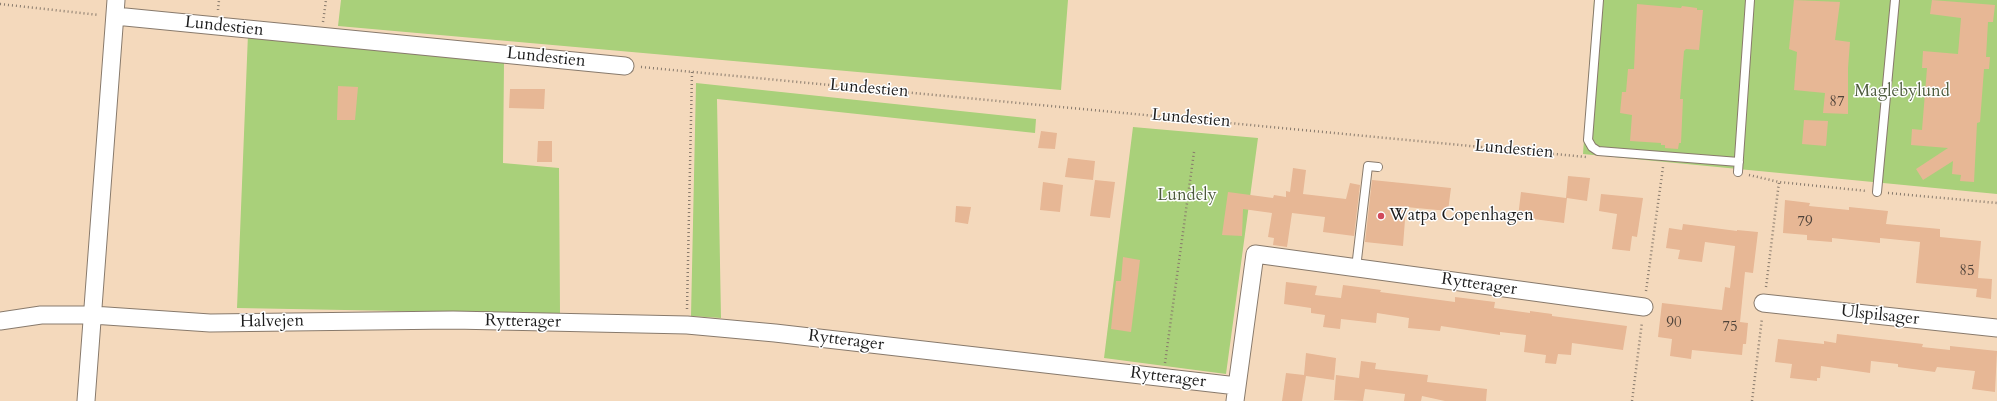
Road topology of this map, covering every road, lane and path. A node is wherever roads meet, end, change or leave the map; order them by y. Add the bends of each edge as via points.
1 (326, 0) edge
2 (1599, 0) edge
3 (1750, 0) edge
4 (1895, 0) edge
5 (0, 4) edge
6 (116, 8) edge
7 (322, 36) junction
8 (625, 66) joint
9 (692, 72) junction
10 (1194, 152) dead end
11 (1591, 158) dead end
12 (1738, 162) junction
13 (1670, 165) dead end
14 (1378, 167) dead end
15 (1738, 172) dead end
16 (1877, 192) dead end
17 (1356, 268) junction
18 (1764, 303) dead end
19 (1644, 307) junction
20 (92, 315) junction
21 (453, 320) joint
22 (0, 321) edge
23 (687, 326) junction
24 (1997, 328) edge
25 (1163, 377) junction
26 (1236, 393) edge
27 (86, 401) edge
28 (1632, 401) edge

1 - 7 path
2 - 12 lane via 1588,140 1592,147 1598,151
3 - 12 lane
4 - 16 lane
5 - 6 path
6 - 7 street, Lundestien
6 - 20 street
7 - 8 street, Lundestien
8 - 9 path, Lundestien
9 - 11 path, Lundestien
9 - 23 path
10 - 25 path
12 - 15 lane
13 - 19 path via 1663,164
14 - 17 lane via 1368,166
17 - 19 street, Rytterager
17 - 26 street, Rytterager via 1255,254
18 - 24 street, Ulspilsager
19 - 28 path
20 - 21 street, Halvejen via 210,323
20 - 22 street, Halvejen via 41,315
20 - 27 street
21 - 23 street, Rytterager
23 - 25 street, Rytterager via 775,333
25 - 26 street, Rytterager

